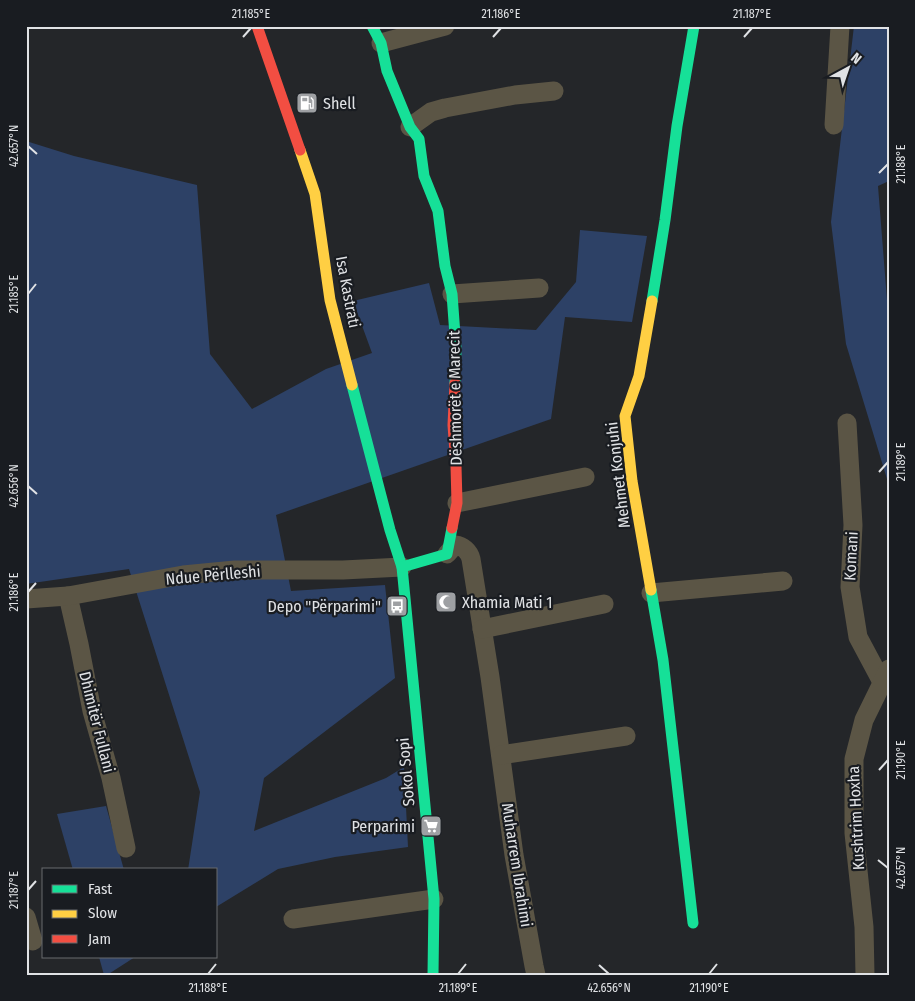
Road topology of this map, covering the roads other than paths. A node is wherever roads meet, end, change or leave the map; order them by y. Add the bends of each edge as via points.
1 (257, 26) edge
2 (372, 26) edge
3 (445, 26) edge
4 (694, 26) edge
5 (840, 26) edge
6 (381, 44) junction
7 (554, 91) dead end
8 (834, 124) dead end
9 (410, 128) junction
10 (539, 288) dead end
11 (452, 294) junction
12 (847, 422) dead end
13 (585, 477) dead end
14 (457, 503) junction
15 (447, 554) junction
16 (402, 567) junction
17 (783, 581) dead end
18 (651, 593) junction
19 (68, 596) junction
20 (26, 599) edge
21 (604, 604) dead end
22 (482, 629) junction
23 (886, 675) edge
24 (626, 736) dead end
25 (501, 755) junction
26 (126, 848) dead end
27 (434, 899) junction
28 (26, 917) edge
29 (293, 919) dead end
30 (693, 923) dead end
31 (33, 941) dead end
32 (433, 975) edge
33 (536, 975) edge
34 (864, 975) edge

1 - 16 street, Isa Kastrati via 315,194 330,300
2 - 6 street, Dëshmorët e Marecit
3 - 6 street
4 - 18 street, Mehmet Konjuhi via 639,376 625,416 632,481
5 - 8 street
6 - 9 street, Dëshmorët e Marecit via 387,71
7 - 9 street via 445,108 431,112
9 - 11 street, Dëshmorët e Marecit via 419,139 424,176 438,211
10 - 11 street
11 - 14 street, Dëshmorët e Marecit via 456,349 453,424
12 - 23 street, Komani via 853,525 850,587 858,637
13 - 14 street
14 - 15 street, Dëshmorët e Marecit
15 - 16 street
15 - 22 street, Muharrem Ibrahimi via 455,545 469,553
16 - 19 street, Ndue Përlleshi via 235,570 183,575
16 - 27 street, Sokol Sopi
17 - 18 street
18 - 30 street, Mehmet Konjuhi via 663,660
19 - 20 street, Ndue Përlleshi
19 - 26 street, Dhimitër Fullani via 92,712
21 - 22 street
22 - 25 street, Muharrem Ibrahimi
23 - 34 street, Kushtrim Hoxha via 864,720 854,759 854,833 864,927
24 - 25 street
25 - 33 street, Muharrem Ibrahimi via 514,855
27 - 29 street
27 - 32 street, Sokol Sopi
28 - 31 street

